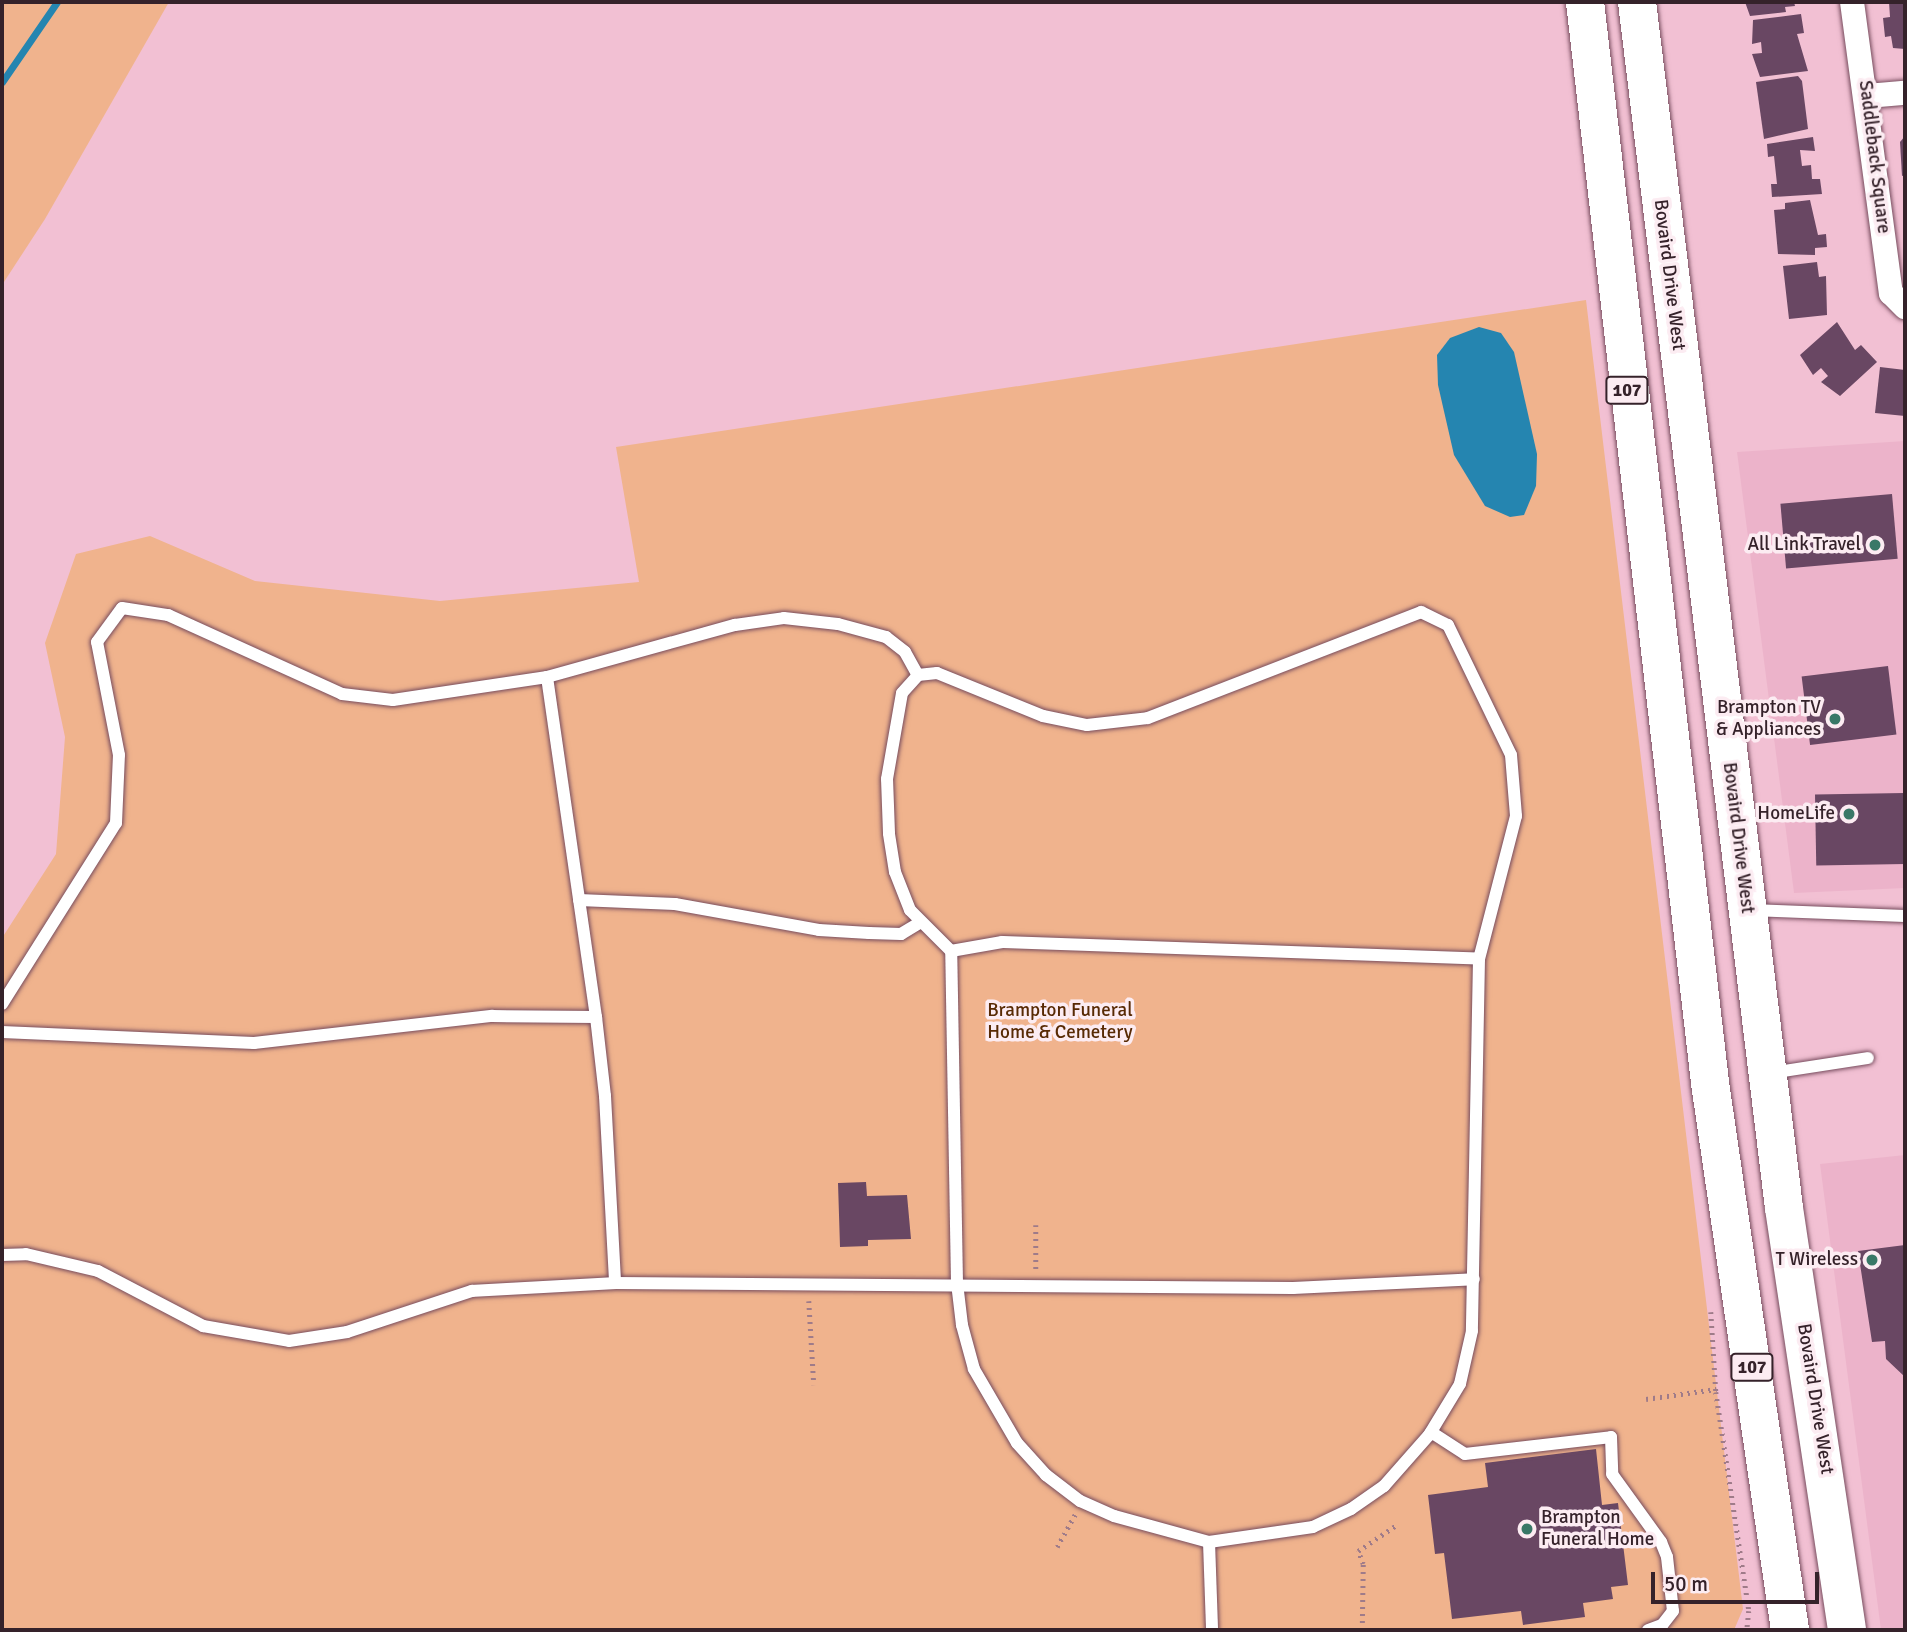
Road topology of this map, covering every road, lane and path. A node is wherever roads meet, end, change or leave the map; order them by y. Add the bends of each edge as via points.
1 (1585, 2) edge
2 (1637, 2) edge
3 (1852, 2) edge
4 (1905, 93) edge
5 (1867, 96) junction
6 (1905, 307) edge
7 (918, 675) junction
8 (547, 677) junction
9 (579, 900) junction
10 (1747, 910) junction
11 (1905, 916) edge
12 (921, 922) junction
13 (951, 951) junction
14 (1479, 959) junction
15 (2, 1004) edge
16 (596, 1017) junction
17 (2, 1032) edge
18 (1868, 1058) dead end
19 (1767, 1073) junction
20 (1710, 1083) junction
21 (1036, 1226) dead end
22 (2, 1255) edge
23 (1474, 1279) junction
24 (615, 1283) junction
25 (808, 1283) junction
26 (957, 1283) junction
27 (1037, 1284) junction
28 (814, 1385) dead end
29 (1716, 1389) dead end
30 (1646, 1399) dead end
31 (1431, 1432) junction
32 (1082, 1502) junction
33 (1395, 1526) dead end
34 (1209, 1542) junction
35 (1057, 1548) dead end
36 (1782, 1567) junction
37 (1212, 1630) edge
38 (1362, 1630) edge
39 (1648, 1630) edge
40 (1769, 1630) edge
41 (1790, 1630) edge
42 (1847, 1630) edge

1 - 20 main road, 107
2 - 10 main road, Bovaird Drive West
3 - 5 street, Saddleback Square
4 - 5 street
5 - 6 street, Saddleback Square via 1891,293
7 - 8 lane via 905,652 886,637 838,624 784,618 735,625
7 - 12 lane via 902,693 887,779 895,872 910,910
7 - 14 lane via 937,673 1043,716 1087,725 1148,718 1421,612 1448,625 1511,755 1516,816
8 - 9 lane
8 - 15 lane via 393,700 342,694 168,615 122,608 97,642 119,755 116,823
9 - 12 lane via 675,904 819,930 901,933
9 - 16 lane
10 - 11 lane
10 - 19 main road, Bovaird Drive West
12 - 13 lane
13 - 14 lane via 1002,942
13 - 26 lane
14 - 23 lane
16 - 17 lane via 492,1016 254,1043
16 - 24 lane
18 - 19 lane
19 - 20 main road
19 - 42 main road, Bovaird Drive West
20 - 36 main road, 107
21 - 27 path
22 - 24 lane via 26,1254 98,1271 203,1326 289,1341 347,1332 472,1291
23 - 27 lane via 1293,1288
23 - 31 lane via 1472,1331 1461,1384
24 - 25 lane
25 - 26 lane
25 - 28 path
26 - 27 lane
26 - 32 lane via 974,1369 993,1408 1038,1467
29 - 30 path
31 - 34 lane via 1384,1486 1351,1510 1313,1527
31 - 39 lane via 1465,1454 1611,1437 1609,1462 1616,1481 1666,1552 1673,1611 1662,1625
32 - 34 lane via 1114,1516
32 - 35 path
33 - 38 path via 1357,1551 1363,1564
34 - 37 lane
36 - 40 main road
36 - 41 main road, 107

